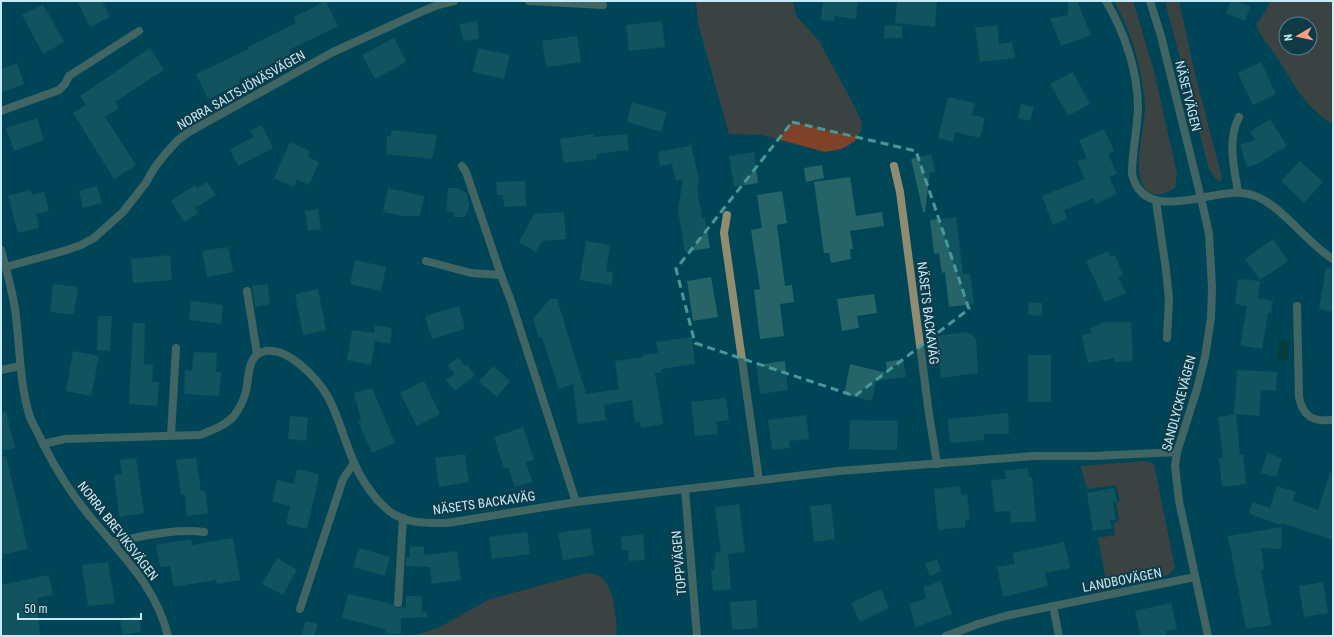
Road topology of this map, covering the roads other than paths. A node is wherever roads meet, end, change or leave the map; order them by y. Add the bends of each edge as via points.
1 (454, 1) edge
2 (529, 1) edge
3 (1106, 1) edge
4 (1150, 1) edge
5 (603, 5) dead end
6 (139, 31) dead end
7 (1, 111) edge
8 (1239, 116) dead end
9 (462, 166) dead end
10 (894, 166) dead end
11 (1238, 192) junction
12 (1200, 198) junction
13 (1156, 200) junction
14 (727, 215) dead end
15 (1, 250) edge
16 (1333, 259) edge
17 (426, 261) dead end
18 (6, 267) junction
19 (501, 275) junction
20 (247, 291) dead end
21 (1298, 306) dead end
22 (1167, 338) dead end
23 (176, 348) dead end
24 (257, 354) junction
25 (20, 366) junction
26 (1, 370) edge
27 (1333, 420) edge
28 (171, 436) junction
29 (43, 444) junction
30 (1176, 452) junction
31 (354, 463) junction
32 (938, 464) junction
33 (759, 480) junction
34 (685, 489) junction
35 (576, 502) junction
36 (402, 518) junction
37 (204, 532) dead end
38 (112, 542) junction
39 (1195, 577) junction
40 (398, 603) dead end
41 (1053, 606) junction
42 (300, 609) dead end
43 (168, 636) edge
44 (697, 636) edge
45 (946, 636) edge
46 (1059, 636) edge
47 (1208, 636) edge

1 - 18 street, NORRA SALTSJÖNÄSVÄGEN via 423,11 333,52 204,122 178,140 123,212 94,238 67,250
2 - 5 street
3 - 13 street via 1128,49 1136,88 1138,108 1132,165 1134,182 1141,192
4 - 12 street, NÄSETVÄGEN via 1161,36
6 - 7 street via 69,76 59,90
8 - 11 street via 1232,144
9 - 19 street
10 - 32 street, NÄSETS BACKAVÄG via 900,192 928,407
11 - 12 street
11 - 16 street via 1258,196 1266,201
12 - 13 street via 1162,202
12 - 30 street, SANDLYCKEVÄGEN via 1209,234 1212,288 1210,318 1205,357 1197,389
13 - 22 street via 1168,284
14 - 33 street via 724,233
15 - 18 street, NORRA BREVIKSVÄGEN
17 - 19 street via 471,273
18 - 25 street, NORRA BREVIKSVÄGEN via 15,309
19 - 35 street
20 - 24 street
21 - 27 street via 1300,405 1304,412 1318,421
23 - 28 street
24 - 28 street via 250,366 246,393 234,416 216,429 200,435
24 - 31 street, NÄSETS BACKAVÄG via 277,350 296,361 307,372 327,397
25 - 26 street
25 - 29 street, NORRA BREVIKSVÄGEN via 24,395
28 - 29 street via 65,439
29 - 38 street, NORRA BREVIKSVÄGEN via 74,496
30 - 32 street, NÄSETS BACKAVÄG via 1034,456
30 - 39 street, SANDLYCKEVÄGEN via 1176,480
31 - 36 street, NÄSETS BACKAVÄG via 379,501 389,511
31 - 42 street via 343,479
32 - 33 street, NÄSETS BACKAVÄG
33 - 34 street, NÄSETS BACKAVÄG
34 - 35 street, NÄSETS BACKAVÄG
34 - 44 street, TOPPVÄGEN
35 - 36 street, NÄSETS BACKAVÄG via 447,523 430,524
36 - 40 street
37 - 38 street via 180,531
38 - 43 street, NORRA BREVIKSVÄGEN via 150,591
39 - 41 street, LANDBOVÄGEN
39 - 47 street, SANDLYCKEVÄGEN
41 - 45 street, LANDBOVÄGEN via 1005,616
41 - 46 street

